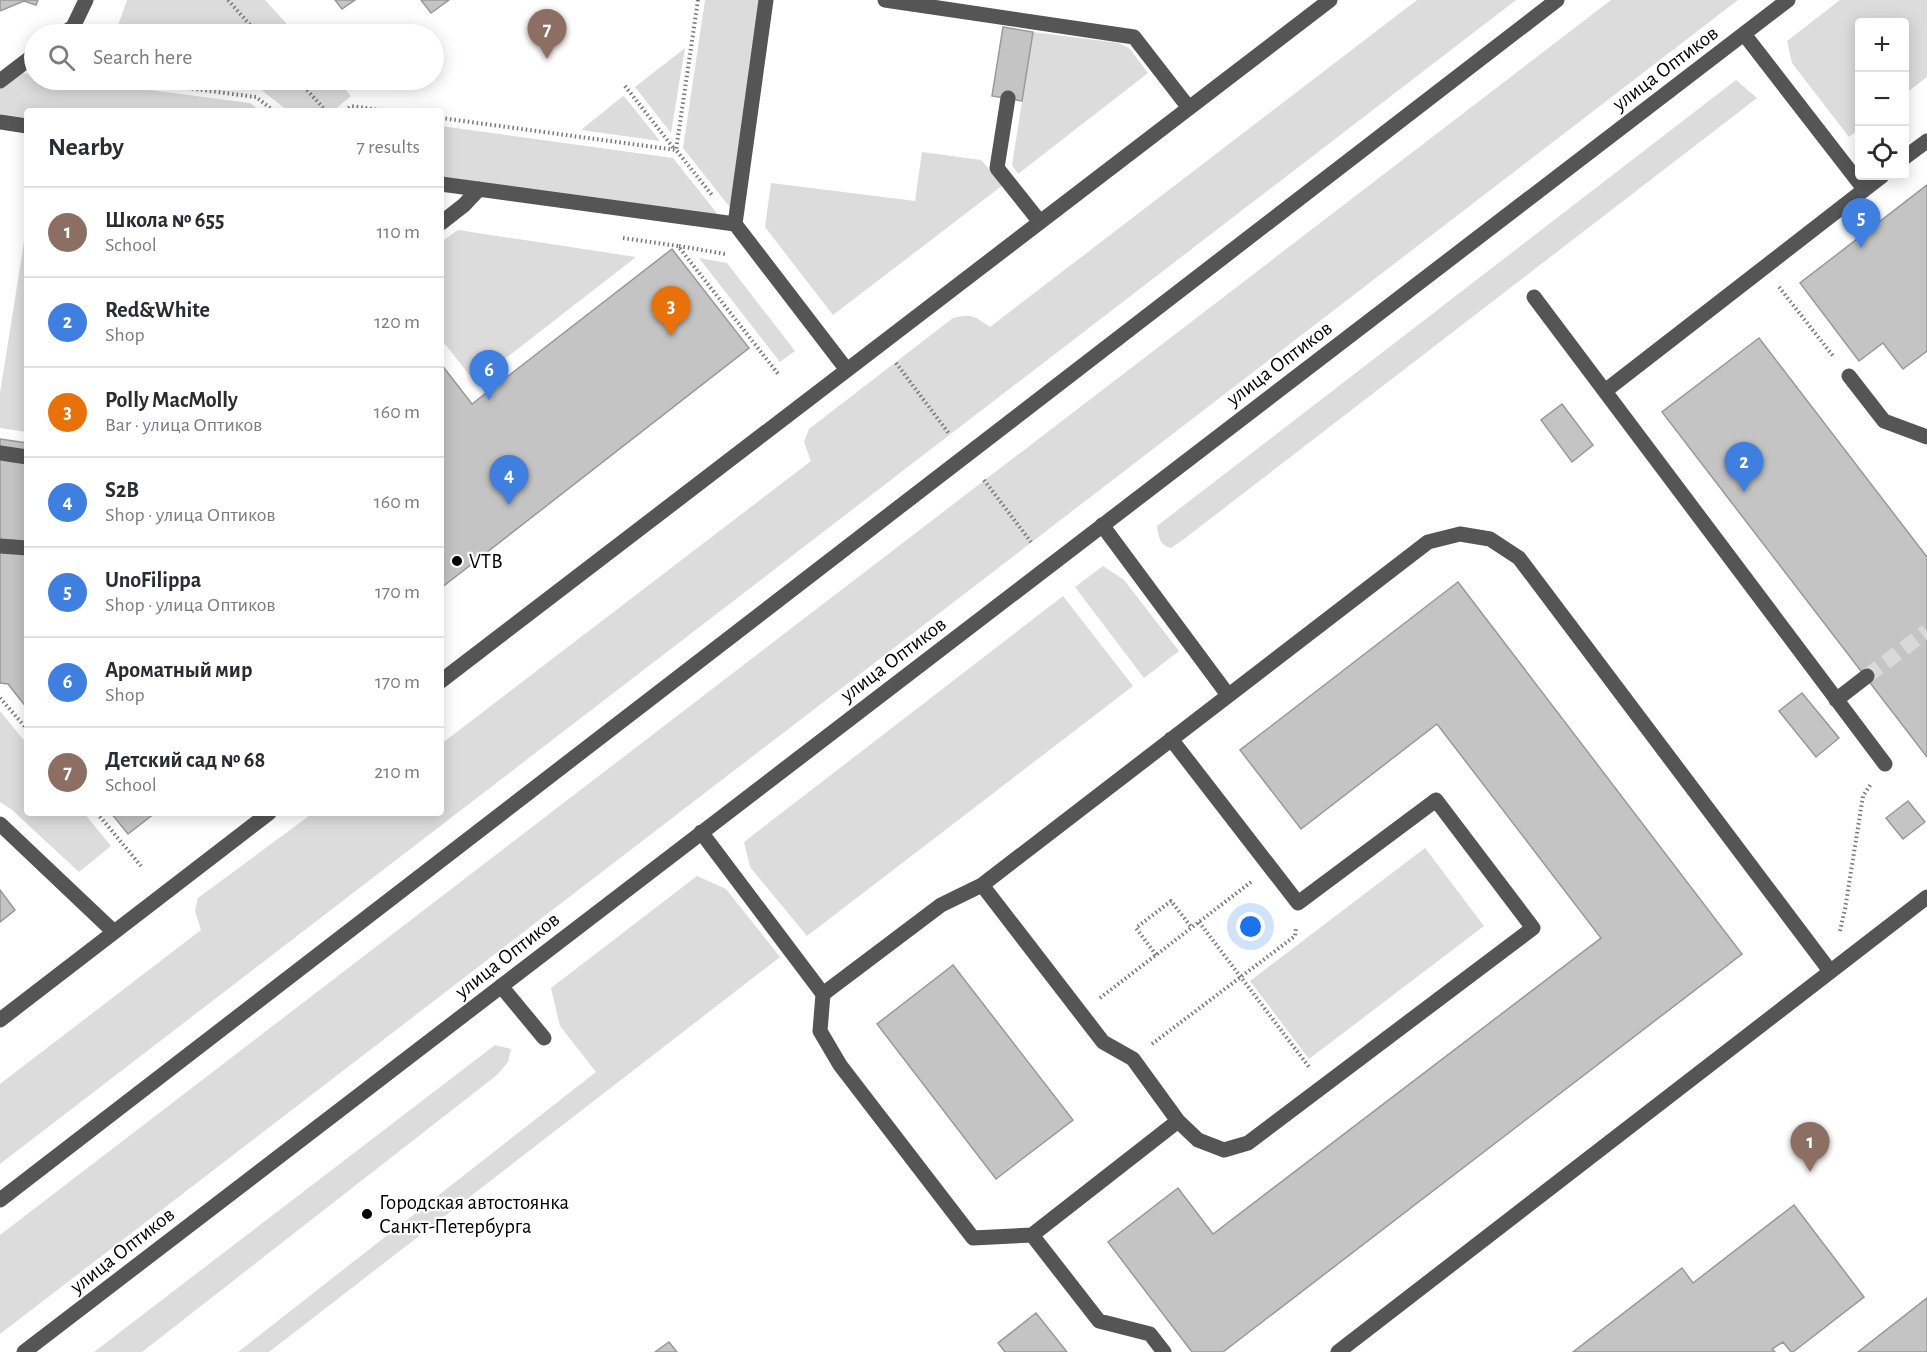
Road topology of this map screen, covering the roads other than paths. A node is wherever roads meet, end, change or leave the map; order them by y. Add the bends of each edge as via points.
1 (86, 0) edge
2 (766, 0) edge
3 (885, 0) edge
4 (1330, 0) edge
5 (1557, 0) edge
6 (1788, 0) edge
7 (74, 24) edge
8 (1744, 33) junction
9 (24, 63) edge
10 (0, 81) edge
11 (1008, 98) dead end
12 (1189, 108) junction
13 (0, 122) edge
14 (24, 126) edge
15 (1927, 141) edge
16 (1909, 155) edge
17 (1876, 180) edge
18 (447, 184) edge
19 (479, 189) junction
20 (1864, 189) junction
21 (464, 205) junction
22 (444, 221) edge
23 (1040, 222) junction
24 (735, 224) junction
25 (1534, 297) dead end
26 (847, 370) junction
27 (1849, 376) road end
28 (1605, 391) junction
29 (1927, 436) edge
30 (0, 453) edge
31 (24, 457) edge
32 (1102, 525) junction
33 (0, 546) edge
34 (24, 548) edge
35 (1867, 676) tunnel mouth
36 (444, 679) edge
37 (1228, 695) junction
38 (1836, 700) junction
39 (1171, 739) junction
40 (1884, 764) road end
41 (265, 816) edge
42 (0, 825) edge
43 (701, 832) junction
44 (982, 885) junction
45 (1927, 897) edge
46 (114, 932) junction
47 (1830, 971) junction
48 (501, 986) junction
49 (823, 994) junction
50 (0, 1020) edge
51 (544, 1038) dead end
52 (1178, 1121) junction
53 (0, 1200) edge
54 (1032, 1235) junction
55 (24, 1352) edge
56 (1164, 1352) edge
57 (1338, 1352) edge

1 - 7 street
2 - 24 street
3 - 12 street via 1134,37
4 - 12 street
5 - 53 street
6 - 8 street, улица Оптиков
8 - 20 street
8 - 32 street, улица Оптиков
9 - 10 street
11 - 23 street via 997,168
12 - 23 street
13 - 14 street
15 - 16 street
17 - 20 street
18 - 19 street
18 - 21 street
19 - 21 street
19 - 24 street
20 - 28 street
21 - 22 street
23 - 26 street
24 - 26 street
25 - 28 street
26 - 36 street
27 - 29 street via 1884,421
28 - 38 street
30 - 31 street
32 - 37 street
32 - 43 street, улица Оптиков
33 - 34 street
35 - 38 street
37 - 39 street
37 - 47 street via 1428,542 1460,534 1490,539 1519,558
38 - 40 street
39 - 44 street
39 - 52 street via 1298,903 1436,800 1533,928 1248,1143 1224,1150 1198,1140
41 - 46 street
42 - 46 street
43 - 48 street, улица Оптиков
43 - 49 street
44 - 49 street via 941,905
44 - 52 street via 1103,1042 1133,1059
45 - 47 street
46 - 50 street
47 - 57 street
48 - 51 street
48 - 55 street, улица Оптиков
49 - 54 street via 820,1031 840,1065 973,1238
52 - 54 street
54 - 56 street via 1100,1321 1150,1334

